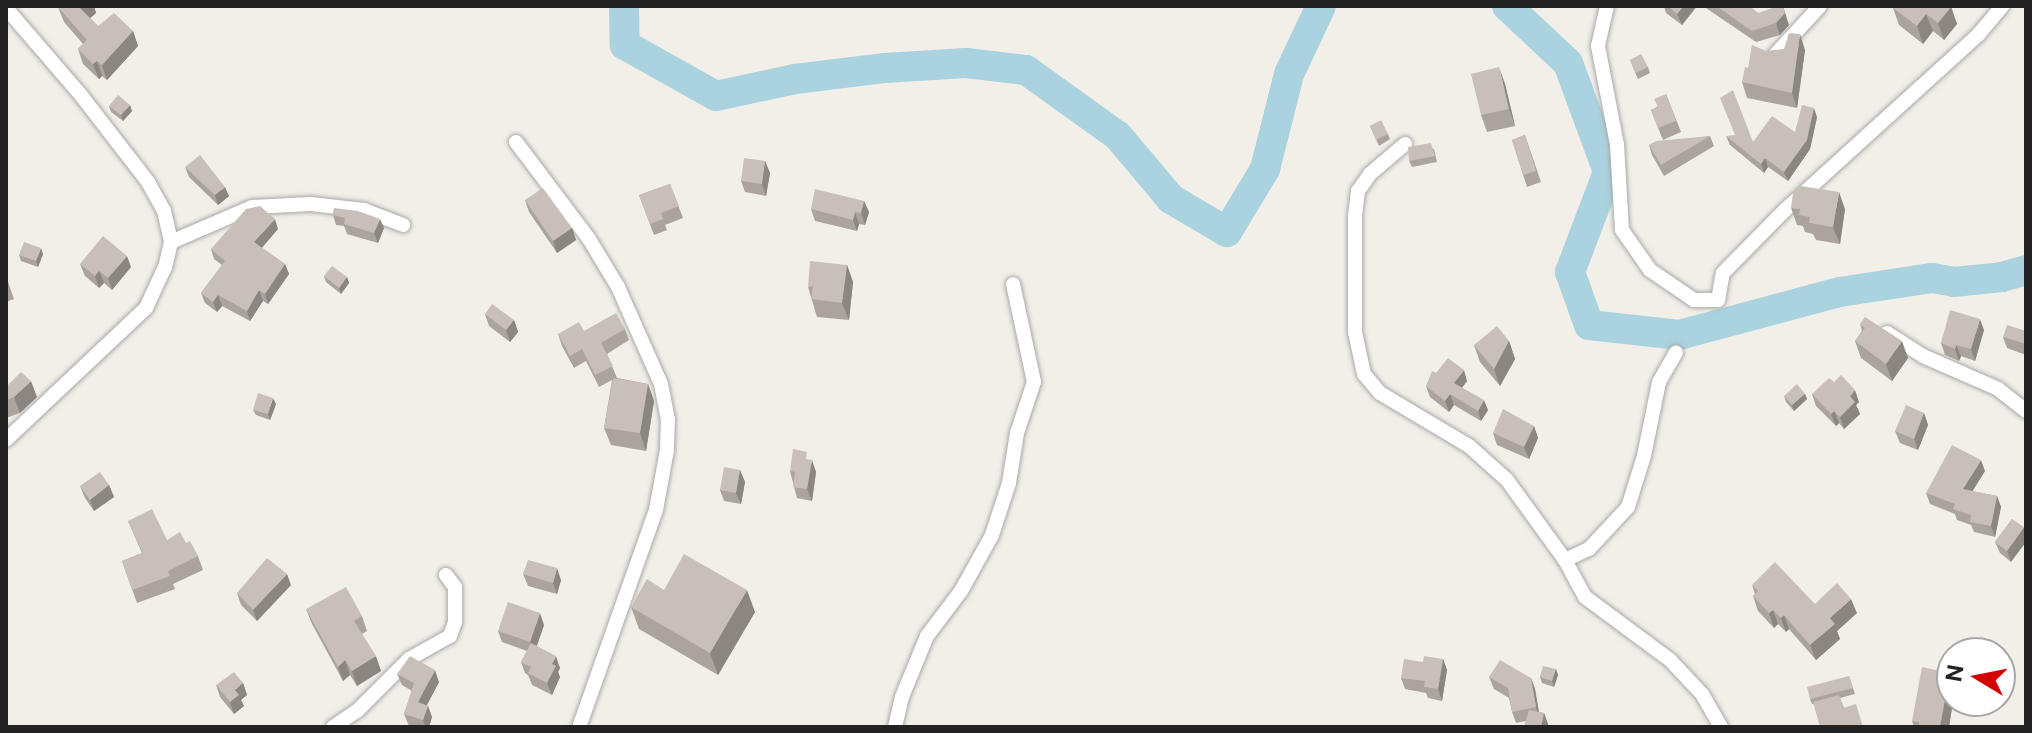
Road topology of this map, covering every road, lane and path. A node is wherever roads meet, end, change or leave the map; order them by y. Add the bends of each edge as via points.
1 (1607, 6) edge
2 (1820, 6) edge
3 (2002, 6) edge
4 (6, 8) edge
5 (1773, 57) edge
6 (516, 142) dead end
7 (1405, 144) dead end
8 (403, 225) dead end
9 (171, 242) junction
10 (1013, 284) dead end
11 (1877, 326) edge
12 (1676, 352) dead end
13 (2026, 411) edge
14 (6, 440) edge
15 (1565, 560) junction
16 (446, 575) dead end
17 (333, 727) edge
18 (579, 727) edge
19 (895, 727) edge
20 (1721, 727) edge

1 - 3 street via 1598,46 1617,145 1622,230 1650,270 1694,300 1718,300 1723,273 1978,35
2 - 5 street
4 - 9 street via 148,182 164,211
6 - 18 street via 618,287 661,384 668,419 656,510
7 - 15 street via 1358,191 1355,332 1364,374 1380,393 1469,446 1507,480
8 - 9 street via 364,210 311,204 252,207
9 - 14 street via 146,308
10 - 19 street via 1034,382 1017,433 1009,483 992,535 961,591 927,636
11 - 13 street via 1923,356 1998,389
12 - 15 street via 1659,382 1628,507 1589,549
15 - 20 street via 1585,597 1670,660 1702,694
16 - 17 street via 455,587 450,636 409,659 357,711

